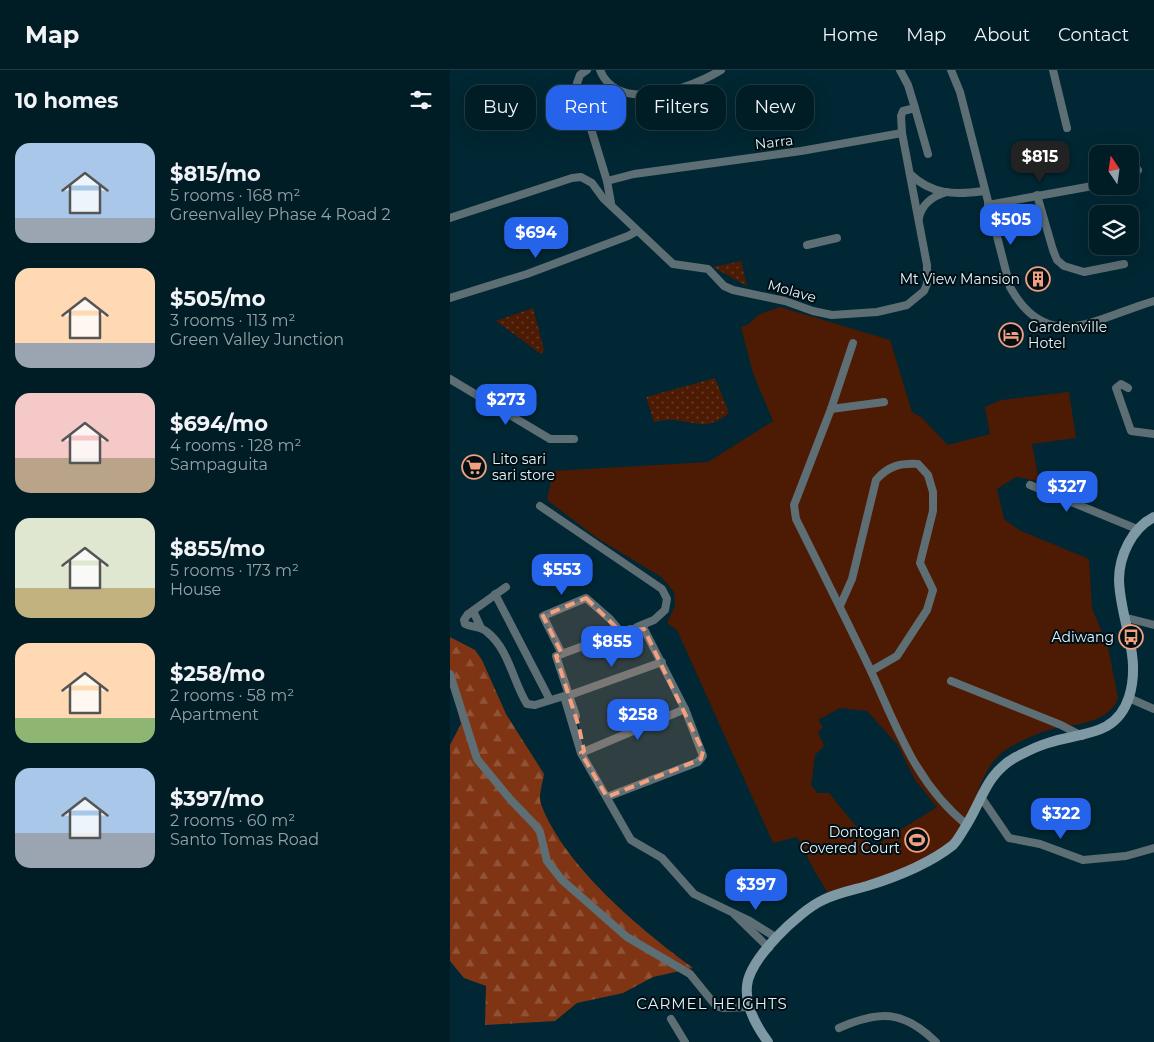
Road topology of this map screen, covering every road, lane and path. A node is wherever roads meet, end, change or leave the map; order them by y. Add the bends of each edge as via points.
1 (587, 70) edge
2 (600, 70) edge
3 (721, 70) edge
4 (900, 70) edge
5 (951, 70) edge
6 (1053, 70) edge
7 (579, 85) edge
8 (915, 108) junction
9 (1068, 128) dead end
10 (592, 130) edge
11 (902, 133) junction
12 (928, 154) dead end
13 (910, 174) junction
14 (607, 181) junction
15 (1089, 186) edge
16 (984, 191) junction
17 (949, 192) junction
18 (1037, 195) junction
19 (606, 196) junction
20 (988, 205) junction
21 (450, 218) edge
22 (918, 225) junction
23 (636, 231) junction
24 (837, 238) dead end
25 (807, 245) dead end
26 (1124, 264) dead end
27 (450, 298) edge
28 (1154, 301) edge
29 (853, 343) dead end
30 (450, 379) edge
31 (1128, 388) dead end
32 (884, 402) dead end
33 (831, 409) junction
34 (1154, 434) edge
35 (574, 439) dead end
36 (1030, 485) dead end
37 (540, 506) dead end
38 (1154, 516) edge
39 (1137, 529) junction
40 (506, 587) dead end
41 (495, 594) junction
42 (840, 606) junction
43 (471, 612) junction
44 (1126, 618) junction
45 (1154, 624) edge
46 (636, 627) junction
47 (481, 628) junction
48 (621, 632) junction
49 (562, 654) junction
50 (662, 662) junction
51 (871, 671) junction
52 (450, 674) edge
53 (951, 681) dead end
54 (570, 695) junction
55 (1129, 698) junction
56 (550, 700) junction
57 (685, 709) junction
58 (1154, 709) edge
59 (1082, 736) junction
60 (582, 752) junction
61 (981, 797) junction
62 (607, 798) junction
63 (967, 824) junction
64 (1154, 848) edge
65 (732, 912) junction
66 (777, 938) junction
67 (769, 948) junction
68 (750, 1007) junction
69 (671, 1019) dead end
70 (839, 1028) dead end
71 (685, 1042) edge
72 (768, 1042) edge
73 (936, 1042) edge

1 - 7 street via 578,78
2 - 3 street via 614,88 650,95 678,90
4 - 8 street
5 - 16 street via 960,92
6 - 9 street
8 - 11 street via 901,113
8 - 12 street
10 - 14 street
11 - 13 street
11 - 14 street, Narra via 801,151 634,174
13 - 17 street via 923,187
13 - 22 street, Molave
14 - 19 street
15 - 18 street
16 - 17 street
16 - 20 street
17 - 22 street via 933,197 924,205
18 - 20 street
18 - 26 street via 1053,250 1064,266 1084,272
19 - 21 street via 592,183 577,177
19 - 23 street, Molave
20 - 28 street via 1010,287 1021,306 1043,323 1057,327 1082,326
22 - 23 street, Molave via 927,265 924,291 907,305 893,310 832,315 733,290 724,286 708,269 676,266
23 - 27 street via 527,274
24 - 25 street
29 - 33 street
30 - 35 street via 550,439
31 - 34 street via 1121,384 1116,388 1131,430
32 - 33 street
33 - 42 street via 794,505 796,519
36 - 39 street
37 - 46 street via 662,590 667,599 665,610 654,620
38 - 39 street
39 - 44 street via 1123,557 1119,578
40 - 41 street
41 - 43 street
41 - 56 street
42 - 51 street
42 - 51 street via 852,579 876,480 883,471 900,463 918,464 928,475 933,492 933,511 920,563 933,590 927,610 897,656
43 - 47 street
43 - 47 street via 465,616 465,624
44 - 45 street
44 - 55 street via 1132,650 1133,677
46 - 48 street
46 - 50 street via 647,632
47 - 56 street via 489,633 503,653 527,704 532,706
48 - 49 street
48 - 49 street via 586,598 543,616
49 - 54 street via 556,656
50 - 54 street
50 - 57 street
51 - 63 street via 890,717 919,772 938,797
52 - 68 street via 477,759 540,832 547,861 562,880 627,937 690,974 716,1006
53 - 59 street
54 - 60 street
55 - 58 street
55 - 59 street via 1110,723
56 - 60 street via 564,696
57 - 60 street
57 - 62 street via 703,751 701,760
59 - 61 street via 1049,742 1015,758 998,771
60 - 62 street
61 - 63 street
61 - 64 street via 1010,838 1040,844 1075,859 1126,856
62 - 65 street via 631,840 662,858 694,894
63 - 66 street via 954,844 933,857 874,883 823,900 799,916
65 - 66 street
65 - 67 street
66 - 67 street
67 - 68 street via 749,975
68 - 72 street
69 - 71 street
70 - 73 street via 861,1018 888,1015 911,1022

